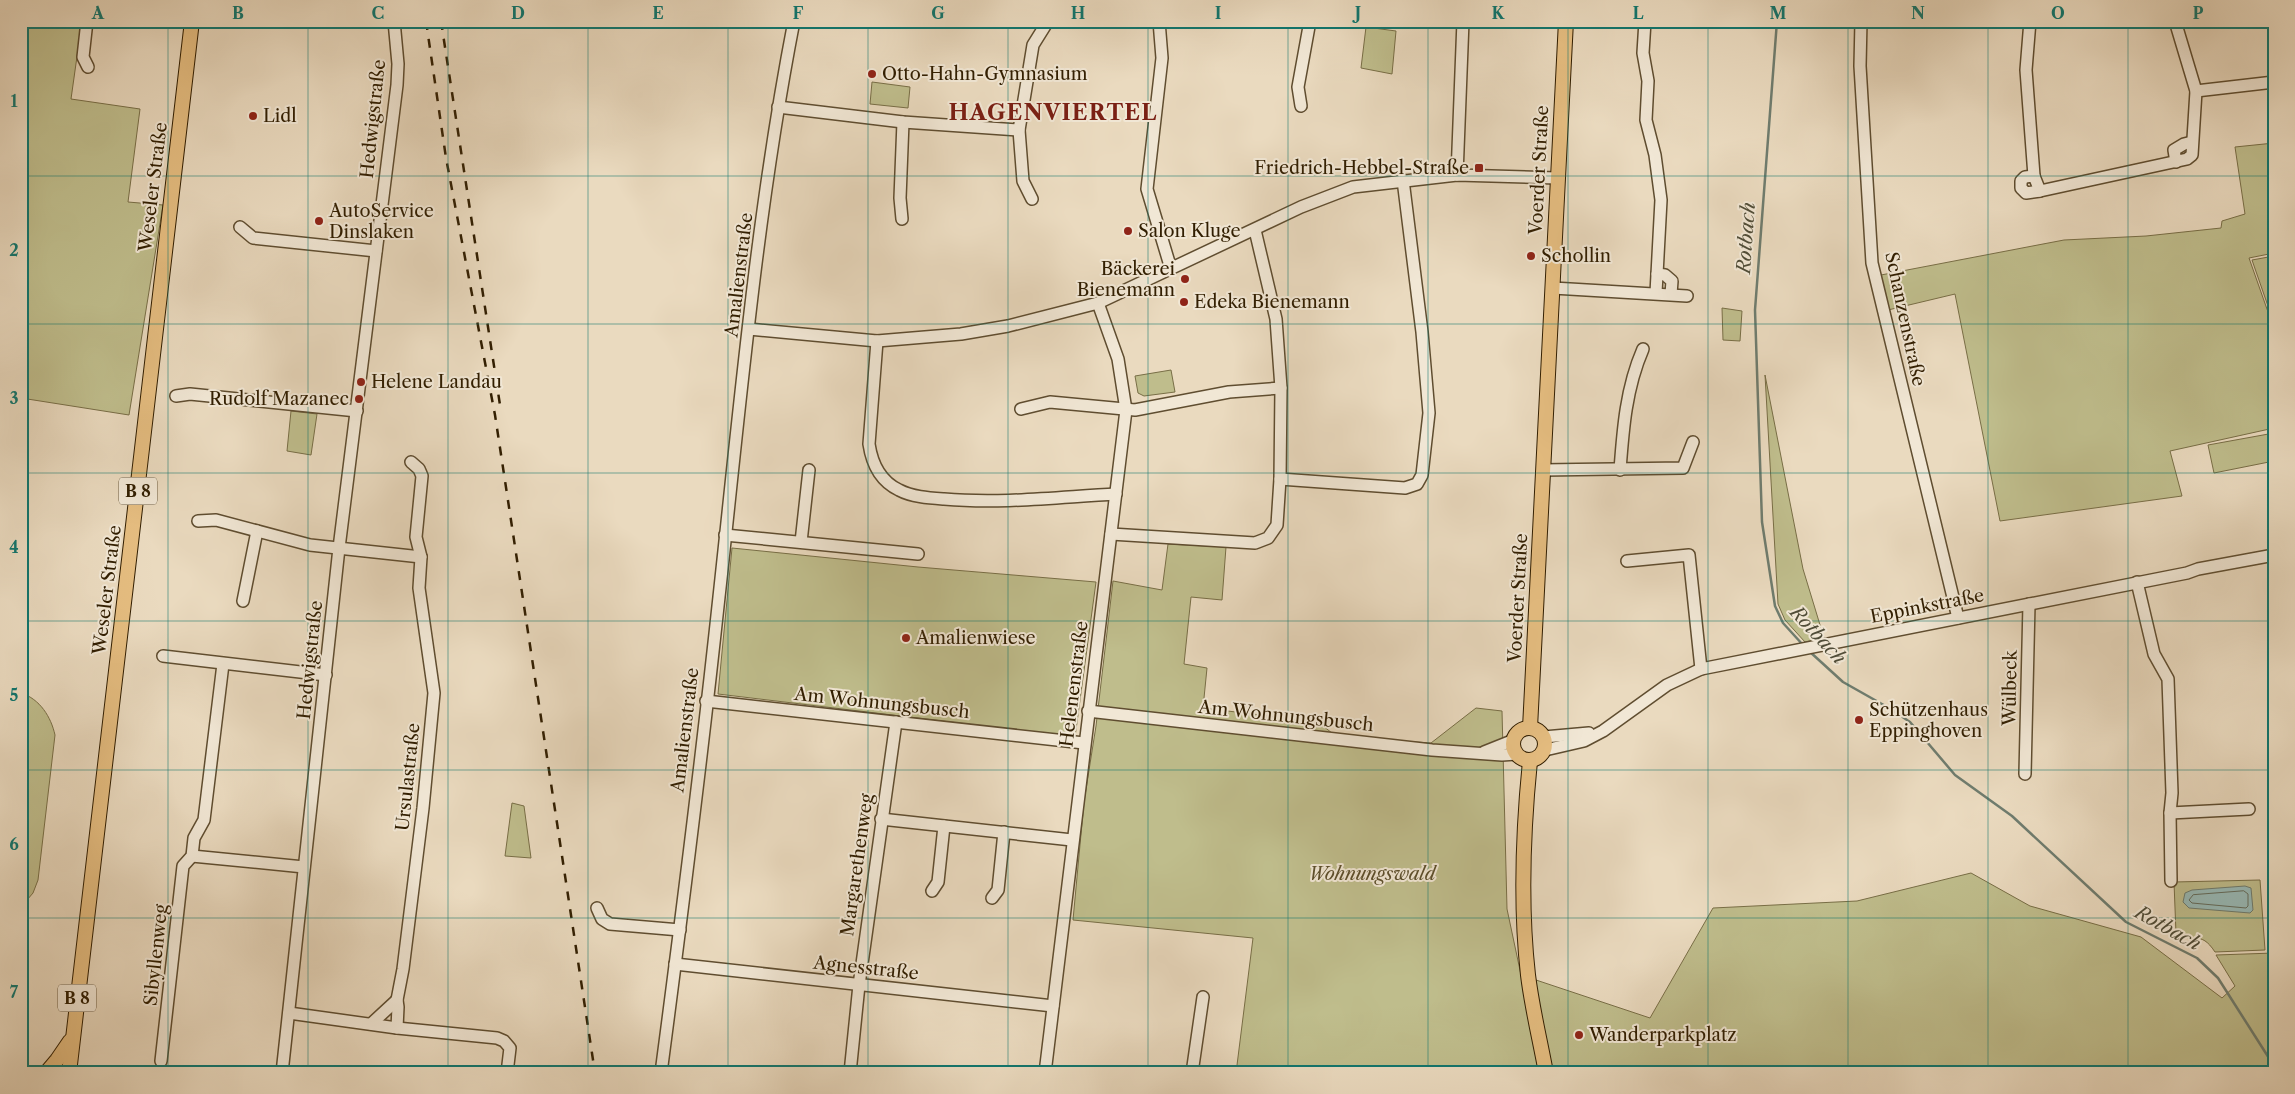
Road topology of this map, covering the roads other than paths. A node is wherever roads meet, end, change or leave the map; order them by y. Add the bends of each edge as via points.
1 (87, 21) edge
2 (192, 21) edge
3 (394, 21) edge
4 (794, 21) edge
5 (1048, 21) edge
6 (1159, 21) edge
7 (1310, 21) edge
8 (1463, 21) edge
9 (1566, 21) edge
10 (1645, 21) edge
11 (1861, 21) edge
12 (2030, 21) edge
13 (2175, 21) edge
14 (88, 67) dead end
15 (2274, 82) edge
16 (2196, 91) junction
17 (1301, 106) dead end
18 (778, 107) junction
19 (903, 122) junction
20 (1019, 130) junction
21 (1457, 175) junction
22 (2034, 176) junction
23 (1557, 178) junction
24 (1403, 180) junction
25 (2040, 191) junction
26 (1032, 199) dead end
27 (902, 219) dead end
28 (240, 227) dead end
29 (1255, 230) junction
30 (376, 251) junction
31 (1171, 269) junction
32 (1657, 274) junction
33 (1553, 288) junction
34 (1656, 293) junction
35 (1671, 294) junction
36 (1687, 296) dead end
37 (1098, 303) junction
38 (749, 329) junction
39 (877, 341) junction
40 (1643, 349) dead end
41 (1281, 388) junction
42 (176, 396) dead end
43 (1021, 409) dead end
44 (1126, 410) junction
45 (357, 411) junction
46 (1693, 442) dead end
47 (411, 462) dead end
48 (809, 470) dead end
49 (1543, 470) junction
50 (1620, 470) junction
51 (1280, 479) junction
52 (1116, 494) junction
53 (198, 522) dead end
54 (257, 531) junction
55 (1111, 534) junction
56 (725, 535) junction
57 (801, 542) junction
58 (339, 548) junction
59 (918, 554) dead end
60 (2274, 556) edge
61 (421, 557) junction
62 (1626, 561) dead end
63 (2137, 582) junction
64 (243, 601) dead end
65 (2029, 604) junction
66 (1958, 618) junction
67 (163, 656) dead end
68 (223, 664) junction
69 (1701, 669) junction
70 (326, 675) junction
71 (706, 701) junction
72 (1088, 711) junction
73 (896, 722) junction
74 (1530, 728) junction
75 (1084, 743) junction
76 (1544, 743) junction
77 (1515, 747) junction
78 (1530, 761) junction
79 (2025, 774) dead end
80 (2249, 809) dead end
81 (2170, 813) junction
82 (880, 819) junction
83 (944, 826) junction
84 (1004, 832) junction
85 (1072, 840) junction
86 (192, 856) junction
87 (304, 867) junction
88 (2172, 881) dead end
89 (932, 891) dead end
90 (992, 898) dead end
91 (597, 908) dead end
92 (680, 930) junction
93 (675, 964) junction
94 (859, 985) junction
95 (1203, 997) dead end
96 (397, 1000) junction
97 (1053, 1006) junction
98 (289, 1013) junction
99 (371, 1024) junction
100 (397, 1028) junction
101 (72, 1038) junction
102 (161, 1060) dead end
103 (46, 1073) edge
104 (68, 1073) edge
105 (282, 1073) edge
106 (507, 1073) edge
107 (661, 1073) edge
108 (850, 1073) edge
109 (1045, 1073) edge
110 (1192, 1073) edge
111 (1546, 1073) edge

1 - 14 street via 83,57
2 - 101 main road, Weseler Straße / B 8 via 86,941
3 - 30 street, Hedwigstraße via 398,85
4 - 18 street, Amalienstraße
5 - 20 street via 1034,45
6 - 31 street via 1162,58 1147,189
7 - 17 street via 1298,87
8 - 21 street
9 - 23 main road, Voerder Straße
10 - 32 street via 1646,120 1661,200
11 - 66 street, Schanzenstraße via 1872,263
12 - 22 street via 2026,70
13 - 16 street
15 - 16 street
16 - 25 street via 2192,142 2174,150 2176,162
18 - 19 street
18 - 38 street, Amalienstraße
19 - 20 street
19 - 27 street
20 - 26 street via 1023,181
21 - 23 street
21 - 24 street
22 - 25 street
22 - 25 street via 2023,179 2021,188 2029,194
23 - 33 main road, Voerder Straße
24 - 29 street via 1353,186
24 - 51 street via 1429,412 1422,475 1416,484 1405,488
28 - 30 street via 253,238
29 - 31 street
29 - 41 street via 1276,319
30 - 45 street, Hedwigstraße
31 - 37 street
32 - 34 street
32 - 35 street via 1672,281
33 - 34 street
33 - 49 main road, Voerder Straße
34 - 35 street
35 - 36 street
37 - 39 street via 1008,326 961,334
37 - 44 street, Helenenstraße via 1118,359
38 - 39 street
38 - 56 street, Amalienstraße
39 - 52 street via 869,444 877,471 899,491 922,497 975,502
40 - 50 street via 1625,414
41 - 44 street via 1230,392
41 - 51 street
42 - 45 street via 190,394
43 - 44 street via 1050,402
44 - 52 street, Helenenstraße
45 - 58 street, Hedwigstraße
46 - 50 street via 1683,468
47 - 61 street, Ursulastraße via 420,469 422,476 416,537
48 - 57 street
49 - 50 street
49 - 74 main road, Voerder Straße
51 - 55 street via 1277,525 1268,538 1255,543
52 - 55 street, Helenenstraße
53 - 54 street via 216,520
54 - 58 street via 310,545
54 - 64 street
55 - 72 street, Helenenstraße
56 - 57 street
56 - 71 street, Amalienstraße
57 - 59 street
58 - 61 street
58 - 70 street, Hedwigstraße
60 - 63 street, Eppinkstraße
61 - 96 street, Ursulastraße via 419,588 434,693 423,808
62 - 69 street via 1688,555
63 - 65 street, Eppinkstraße
63 - 81 street via 2154,654 2168,679
65 - 66 street, Eppinkstraße
65 - 79 street, Wülbeck
66 - 69 street, Eppinkstraße
67 - 68 street
68 - 70 street
68 - 86 street, Sibyllenweg via 204,820 194,838
69 - 76 street, Eppinkstraße via 1667,685 1603,732 1584,741
70 - 87 street, Hedwigstraße
71 - 73 street, Am Wohnungsbusch
71 - 92 street, Amalienstraße
72 - 75 street, Helenenstraße
72 - 77 street, Am Wohnungsbusch via 1432,750 1480,754
73 - 75 street, Am Wohnungsbusch
73 - 82 street, Margarethenweg
74 - 76 main road via 1538,731
74 - 77 main road via 1520,731
75 - 85 street, Helenenstraße
76 - 78 main road via 1539,758
77 - 78 main road via 1522,759
78 - 111 main road via 1525,933 1528,976
80 - 81 street
81 - 88 street
82 - 83 street
82 - 94 street, Margarethenweg
83 - 84 street
83 - 89 street via 938,882
84 - 85 street
84 - 90 street via 998,890
85 - 97 street, Helenenstraße
86 - 87 street
86 - 102 street, Sibyllenweg via 183,866
87 - 98 street, Hedwigstraße
91 - 92 street via 602,919 610,924
92 - 93 street, Amalienstraße
93 - 94 street, Agnesstraße
93 - 107 street, Amalienstraße
94 - 97 street, Agnesstraße
94 - 108 street, Margarethenweg
95 - 110 street
96 - 99 street
96 - 100 street, Ursulastraße
97 - 109 street, Helenenstraße
98 - 99 street
98 - 105 street, Hedwigstraße
99 - 100 street
100 - 106 street via 497,1038 510,1048
101 - 103 main road
101 - 104 main road, Weseler Straße / B 8

